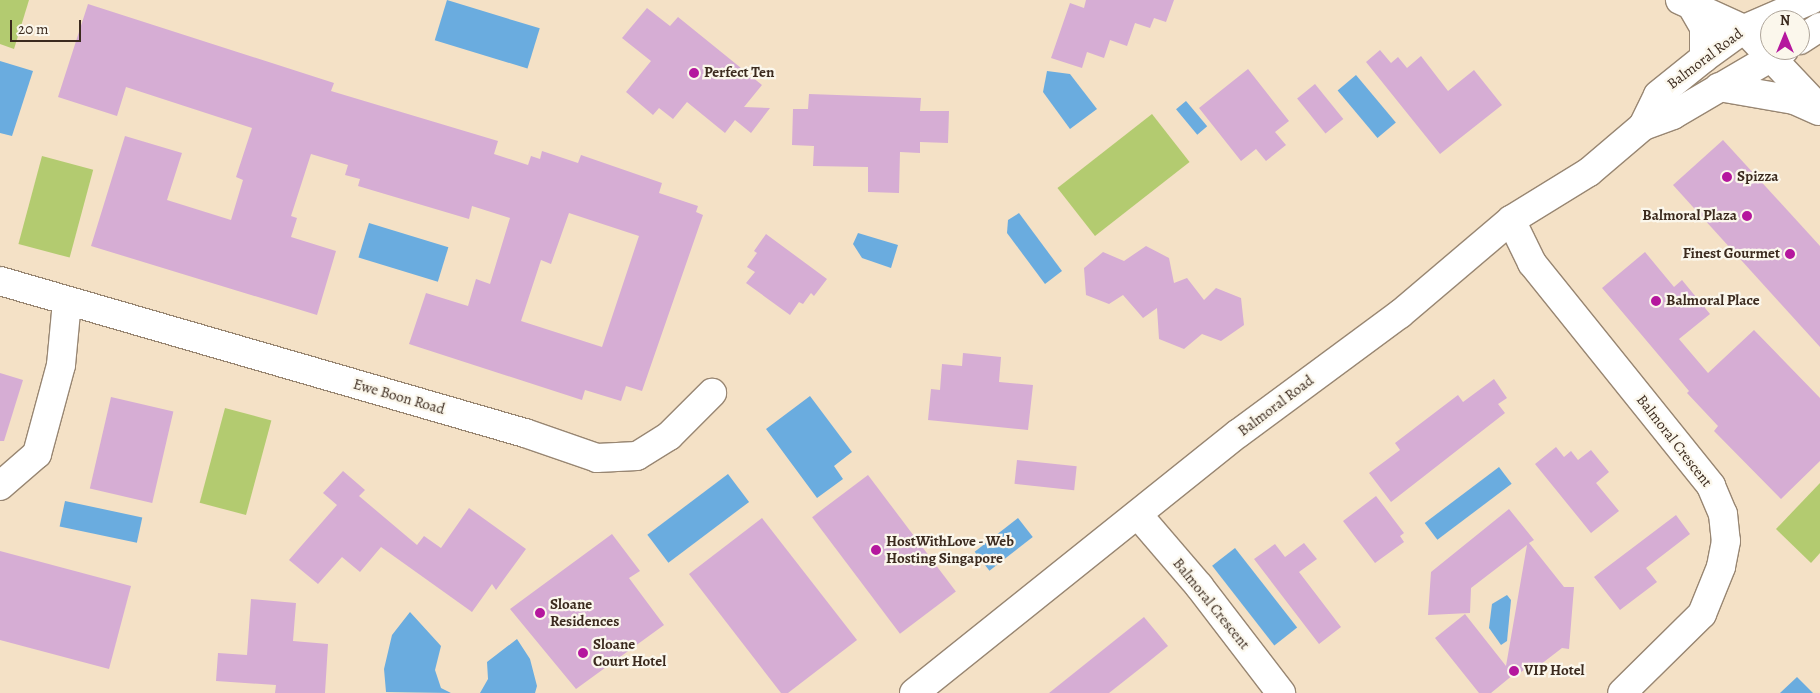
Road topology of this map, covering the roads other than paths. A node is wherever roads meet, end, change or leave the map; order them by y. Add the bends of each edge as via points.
1 (1685, 2) edge
2 (1799, 6) edge
3 (1744, 29) junction
4 (1760, 41) edge
5 (1704, 58) junction
6 (1767, 60) edge
7 (1782, 60) edge
8 (1719, 87) junction
9 (1820, 110) edge
10 (1642, 126) junction
11 (1511, 220) junction
12 (0, 281) edge
13 (67, 301) junction
14 (712, 393) dead end
15 (0, 486) edge
16 (1139, 516) junction
17 (914, 693) edge
18 (1281, 693) edge
19 (1622, 693) edge

1 - 3 main road
1 - 5 main road via 1704,28
2 - 3 main road, Balmoral Road
3 - 4 main road
3 - 5 main road, Balmoral Road
5 - 10 main road, Balmoral Road via 1658,95
6 - 8 main road, Balmoral Road
7 - 9 main road
8 - 9 main road via 1794,100
8 - 10 main road, Balmoral Road via 1673,115
10 - 11 main road, Balmoral Road via 1589,172
11 - 16 main road, Balmoral Road via 1400,314 1239,433
11 - 19 main road, Balmoral Crescent via 1532,263 1711,486 1723,514 1726,541 1721,567 1702,614
12 - 13 main road, Ewe Boon Road
13 - 14 main road, Ewe Boon Road via 515,430 597,458 637,456 669,436
13 - 15 main road via 61,365 37,454
16 - 17 main road, Balmoral Road
16 - 18 main road, Balmoral Crescent via 1199,586

